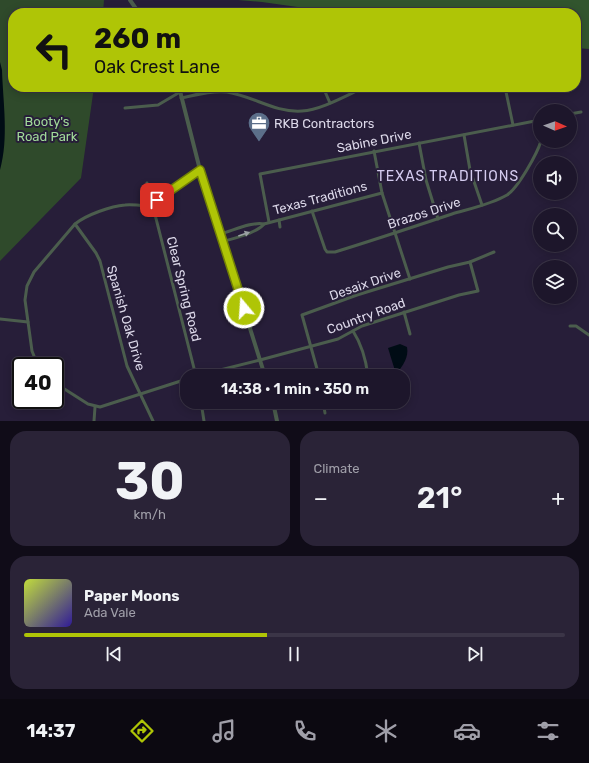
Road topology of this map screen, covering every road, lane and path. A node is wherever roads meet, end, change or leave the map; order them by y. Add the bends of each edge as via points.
1 (180, 92) joint
2 (325, 92) edge
3 (353, 92) edge
4 (506, 92) edge
5 (182, 98) junction
6 (330, 102) junction
7 (125, 108) dead end
8 (581, 112) dead end
9 (577, 113) edge
10 (533, 121) edge
11 (513, 125) junction
12 (464, 135) junction
13 (418, 143) junction
14 (538, 148) edge
15 (374, 151) junction
16 (200, 170) junction
17 (147, 183) dead end
18 (382, 193) junction
19 (153, 205) junction
20 (482, 205) junction
21 (312, 211) junction
22 (438, 219) junction
23 (279, 220) junction
24 (269, 222) junction
25 (75, 224) junction
26 (264, 224) junction
27 (280, 227) dead end
28 (395, 233) junction
29 (220, 234) junction
30 (222, 242) junction
31 (494, 252) dead end
32 (470, 262) junction
33 (410, 279) junction
34 (404, 312) junction
35 (0, 319) edge
36 (28, 322) junction
37 (570, 326) dead end
38 (353, 331) junction
39 (410, 334) dead end
40 (589, 335) edge
41 (311, 345) junction
42 (34, 357) edge
43 (260, 360) junction
44 (194, 369) edge
45 (224, 369) edge
46 (263, 369) edge
47 (316, 369) edge
48 (367, 369) edge
49 (180, 381) edge
50 (64, 389) edge
51 (140, 394) junction
52 (95, 407) junction
53 (202, 409) edge
54 (274, 409) edge
55 (324, 409) edge
56 (325, 413) dead end
57 (94, 421) edge
58 (153, 421) edge
59 (204, 421) edge
60 (276, 421) edge

1 - 5 street
1 - 7 street via 158,105
2 - 6 street
3 - 6 street
4 - 11 street
5 - 6 street via 222,92 295,111 315,109
5 - 16 street
8 - 9 street
10 - 11 street, Sabine Drive
11 - 12 street, Sabine Drive
12 - 13 street, Sabine Drive
12 - 20 street via 470,170
13 - 15 street, Sabine Drive
13 - 22 street
14 - 20 street, Brazos Drive via 516,186 508,194
15 - 18 street
15 - 24 street, Sabine Drive via 260,174
16 - 19 street
16 - 29 street
17 - 19 street, Clear Spring Road
18 - 21 street, Texas Traditions
18 - 28 street
19 - 25 street via 119,206 85,217
19 - 44 street, Clear Spring Road
20 - 22 street, Brazos Drive
21 - 23 street, Texas Traditions
21 - 28 street, Brazos Drive via 327,252 335,252
22 - 28 street, Brazos Drive
23 - 24 street, Texas Traditions
23 - 27 street
24 - 26 street, Texas Traditions
25 - 36 street via 29,280 25,294
25 - 51 street, Spanish Oak Drive via 100,261 122,354
26 - 29 street, Texas Traditions
30 -> 26 street, Texas Traditions via 253,231
28 - 33 street
29 - 30 street
30 - 43 street
31 - 32 street, Desaix Drive
32 - 33 street, Desaix Drive
32 - 34 street, Country Road via 478,291
33 - 41 street, Desaix Drive via 302,315
34 - 38 street, Country Road
34 - 39 street
35 - 36 street
36 - 42 street
37 - 40 street via 576,326
38 - 41 street, Country Road via 338,339
38 - 48 street via 363,350
41 - 43 street, Country Road
41 - 47 street, Desaix Drive
43 - 45 street, Country Road
43 - 46 street
49 - 51 street
50 - 52 street
51 - 52 street
51 - 58 street, Spanish Oak Drive
52 - 57 street
53 - 59 street
54 - 60 street
55 - 56 street

